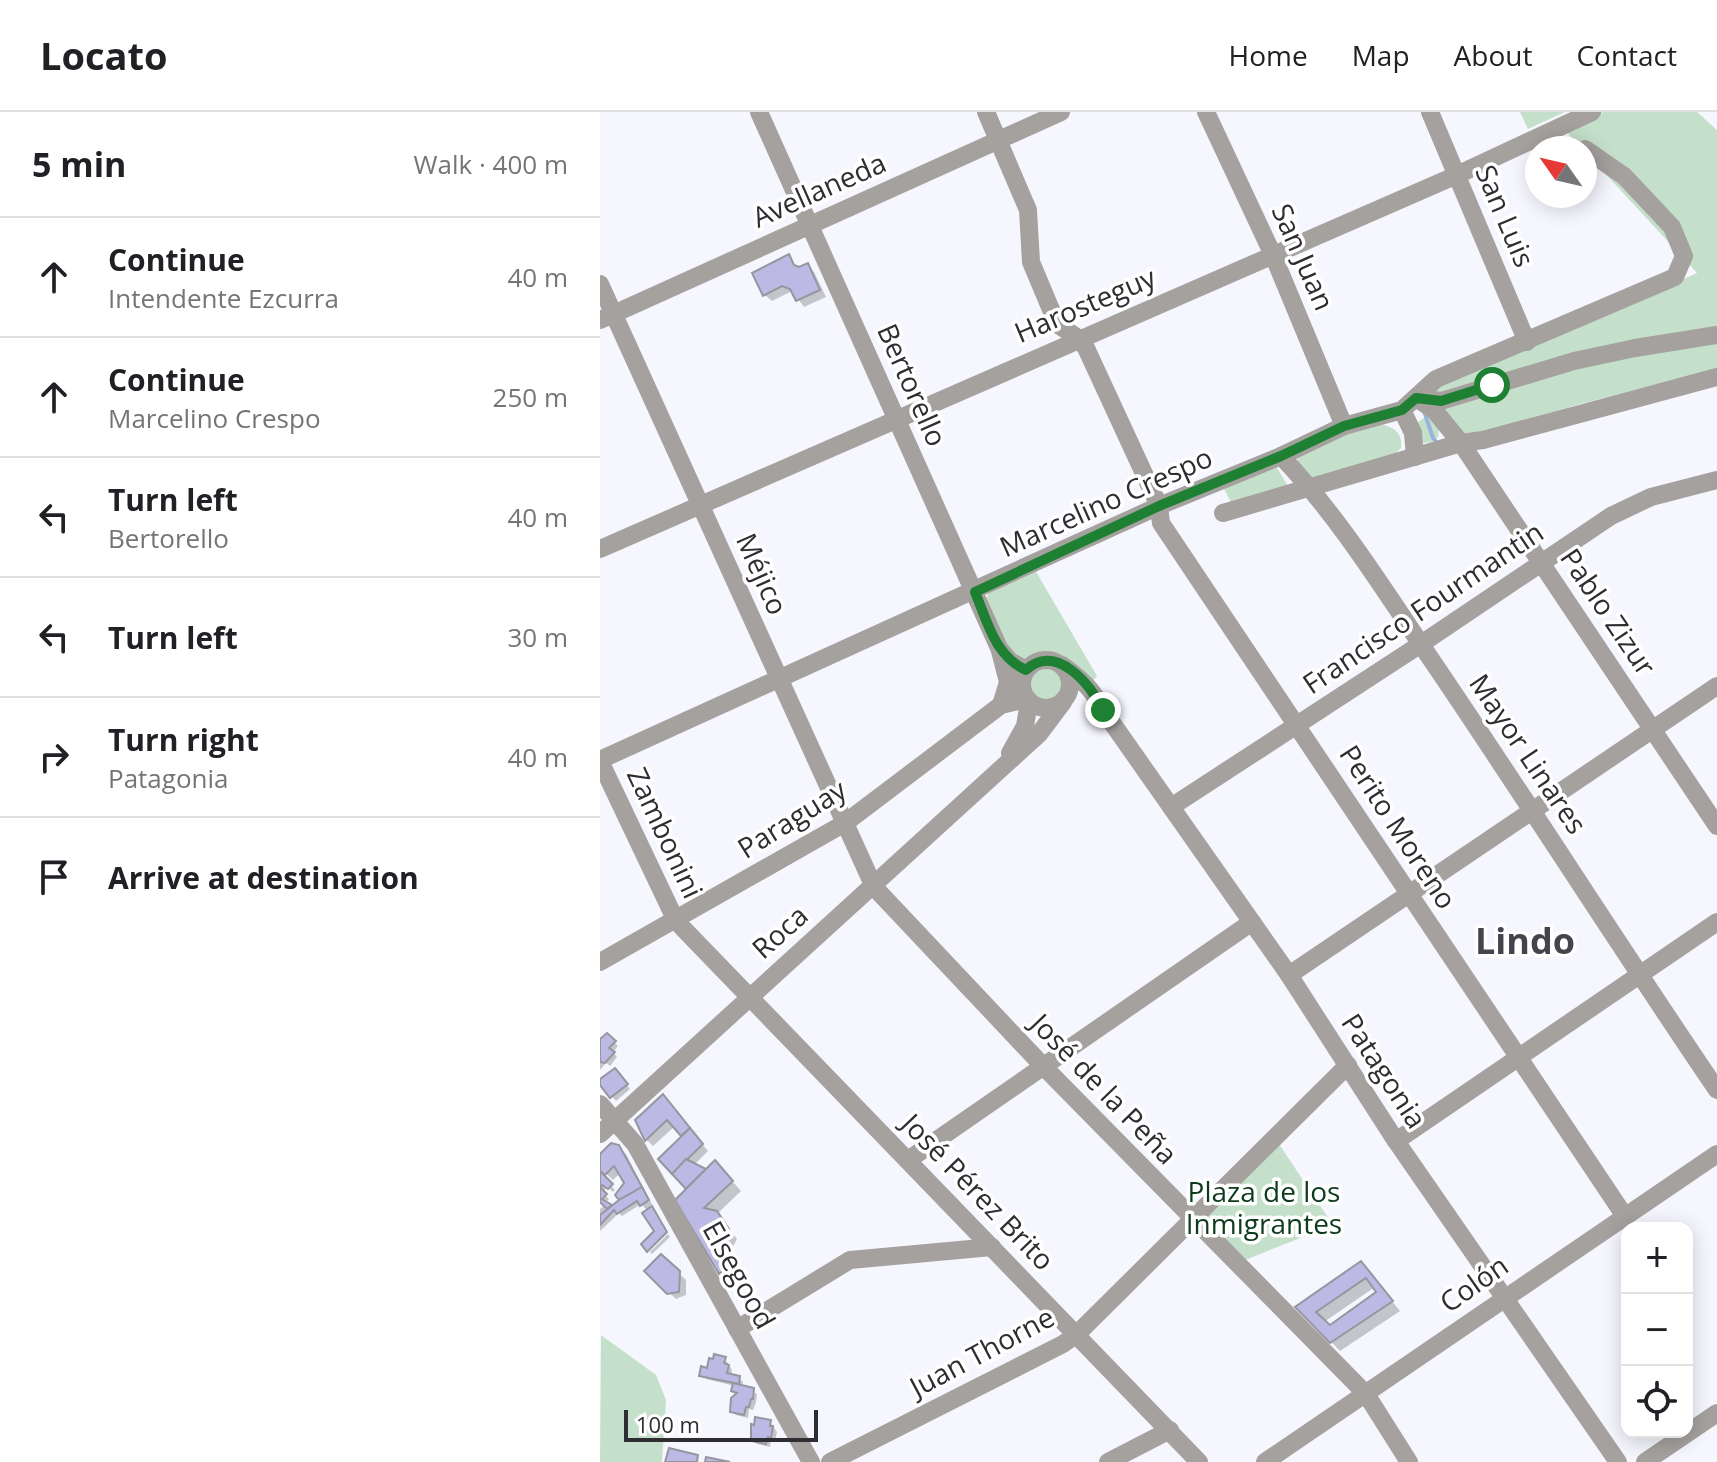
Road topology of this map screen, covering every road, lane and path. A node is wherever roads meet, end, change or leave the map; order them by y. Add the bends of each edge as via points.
1 (759, 112) edge
2 (986, 112) edge
3 (1061, 112) edge
4 (1206, 112) edge
5 (1430, 112) edge
6 (1592, 112) edge
7 (1558, 130) junction
8 (1567, 136) edge
9 (999, 140) junction
10 (1597, 157) edge
11 (1457, 175) junction
12 (810, 226) junction
13 (1273, 255) junction
14 (600, 284) edge
15 (607, 317) edge
16 (1717, 335) edge
17 (1078, 338) junction
18 (1527, 342) junction
19 (1717, 377) edge
20 (1409, 404) junction
21 (897, 419) junction
22 (1344, 426) junction
23 (1461, 443) junction
24 (1281, 456) junction
25 (1415, 457) junction
26 (1717, 480) edge
27 (1311, 488) junction
28 (700, 505) junction
29 (1159, 506) junction
30 (1223, 513) dead end
31 (600, 549) edge
32 (1542, 563) junction
33 (975, 592) junction
34 (1421, 644) junction
35 (999, 648) junction
36 (1062, 665) junction
37 (1026, 670) junction
38 (780, 680) junction
39 (1717, 686) edge
40 (1028, 700) junction
41 (1065, 700) junction
42 (1001, 705) junction
43 (1103, 710) junction
44 (1297, 724) junction
45 (1653, 728) junction
46 (600, 760) edge
47 (997, 771) junction
48 (1171, 807) junction
49 (1533, 809) junction
50 (845, 823) junction
51 (1717, 826) edge
52 (874, 887) junction
53 (1408, 894) junction
54 (676, 921) junction
55 (1252, 922) junction
56 (1717, 922) edge
57 (600, 962) edge
58 (1289, 975) junction
59 (1639, 976) junction
60 (749, 997) junction
61 (1518, 1057) junction
62 (1348, 1065) junction
63 (1043, 1066) junction
64 (1717, 1090) edge
65 (600, 1104) edge
66 (614, 1119) junction
67 (600, 1134) edge
68 (1396, 1141) junction
69 (1717, 1154) edge
70 (908, 1160) junction
71 (1624, 1215) junction
72 (1191, 1219) junction
73 (992, 1247) junction
74 (1504, 1297) junction
75 (737, 1329) junction
76 (1077, 1334) junction
77 (1366, 1394) junction
78 (1717, 1413) edge
79 (1170, 1430) junction
80 (811, 1462) edge
81 (830, 1462) edge
82 (1108, 1462) edge
83 (1199, 1462) edge
84 (1265, 1462) edge
85 (1409, 1462) edge
86 (1618, 1462) edge
87 (1645, 1462) edge

1 - 12 street, Bertorello
2 - 9 street, Perito Moreno
3 - 9 street, Avellaneda
4 - 13 street, San Juan
5 - 11 street, San Luis
6 - 7 street, Harosteguy
7 - 8 street
7 - 11 street, Harosteguy
9 - 12 street, Avellaneda
9 - 17 street, Perito Moreno via 1028,210 1031,262 1057,324
10 - 18 street, Marcelino Crespo via 1624,176 1672,227 1684,256 1675,277
11 - 13 street, Harosteguy
11 - 18 street, San Luis
12 - 15 street, Avellaneda
12 - 21 street, Bertorello
13 - 17 street, Harosteguy
13 - 22 street, San Juan
14 - 15 street, Méjico
15 - 28 street, Méjico
16 - 20 street via 1574,361 1441,401
17 - 21 street, Harosteguy
17 - 29 street, Perito Moreno
18 - 20 street, Marcelino Crespo via 1436,379
19 - 23 street, Marcelino Crespo
20 - 22 street, Marcelino Crespo
20 - 23 street, Pablo Zizur via 1434,410
20 - 25 street
21 - 28 street, Harosteguy
21 - 33 street, Bertorello
22 - 24 street, Marcelino Crespo
23 - 25 street, Marcelino Crespo
23 - 32 street, Pablo Zizur
24 - 27 street, Mayor Linares
24 - 29 street, Marcelino Crespo
25 - 27 street, Marcelino Crespo
26 - 32 street, Francisco Fourmantin via 1651,497
27 - 30 street, Marcelino Crespo
27 - 34 street, Mayor Linares
28 - 31 street, Harosteguy
28 - 38 street, Méjico
29 - 33 street, Marcelino Crespo
29 - 44 street, Perito Moreno via 1161,523
32 - 34 street, Francisco Fourmantin
32 - 45 street, Pablo Zizur
33 - 35 street, Bertorello
33 - 38 street, Marcelino Crespo
34 - 44 street, Francisco Fourmantin
34 - 49 street, Mayor Linares
35 - 37 street, Bertorello
35 - 42 street via 1008,682
36 - 37 street via 1039,660
36 - 41 street via 1071,687
36 - 43 street, Patagonia via 1086,682
37 - 40 street via 1022,685
38 - 46 street, Marcelino Crespo
38 - 50 street, Méjico
39 - 45 street
40 - 41 street via 1049,709
40 - 42 street, Paraguay
40 - 47 street via 1025,726
41 - 43 street via 1086,699
41 - 47 street via 1039,734
42 - 50 street, Paraguay
43 - 48 street, Patagonia
44 - 48 street, Francisco Fourmantin
44 - 53 street, Perito Moreno
45 - 49 street
45 - 51 street, Pablo Zizur
46 - 54 street, Zambonini
47 - 52 street, Roca
48 - 55 street, Patagonia
49 - 53 street
49 - 59 street, Mayor Linares
50 - 52 street, Méjico
50 - 54 street, Paraguay
52 - 60 street, Roca
52 - 63 street, José de la Peña
53 - 58 street
53 - 61 street, Perito Moreno
54 - 57 street, Paraguay
54 - 60 street, Zambonini
55 - 58 street, Patagonia
55 - 63 street
56 - 59 street
58 - 62 street, Patagonia
59 - 61 street
59 - 64 street, Mayor Linares
60 - 66 street, Roca
60 - 70 street, José Pérez Brito
61 - 68 street
61 - 71 street, Perito Moreno
62 - 68 street, Patagonia
62 - 72 street, Juan Thorne
63 - 70 street
63 - 72 street, José de la Peña
65 - 66 street, Elsegood
66 - 67 street, Roca
66 - 75 street, Elsegood via 635,1144
68 - 74 street, Patagonia
69 - 71 street, Colón
70 - 73 street, José Pérez Brito
71 - 74 street, Colón
72 - 76 street, Juan Thorne
72 - 77 street, José de la Peña
73 - 75 street via 850,1260
73 - 76 street, José Pérez Brito
74 - 77 street, Colón
74 - 86 street, Patagonia
75 - 80 street, Elsegood
76 - 79 street, José Pérez Brito
76 - 81 street, Juan Thorne
77 - 84 street, Colón
77 - 85 street, José de la Peña
78 - 87 street
79 - 82 street
79 - 83 street, José Pérez Brito

